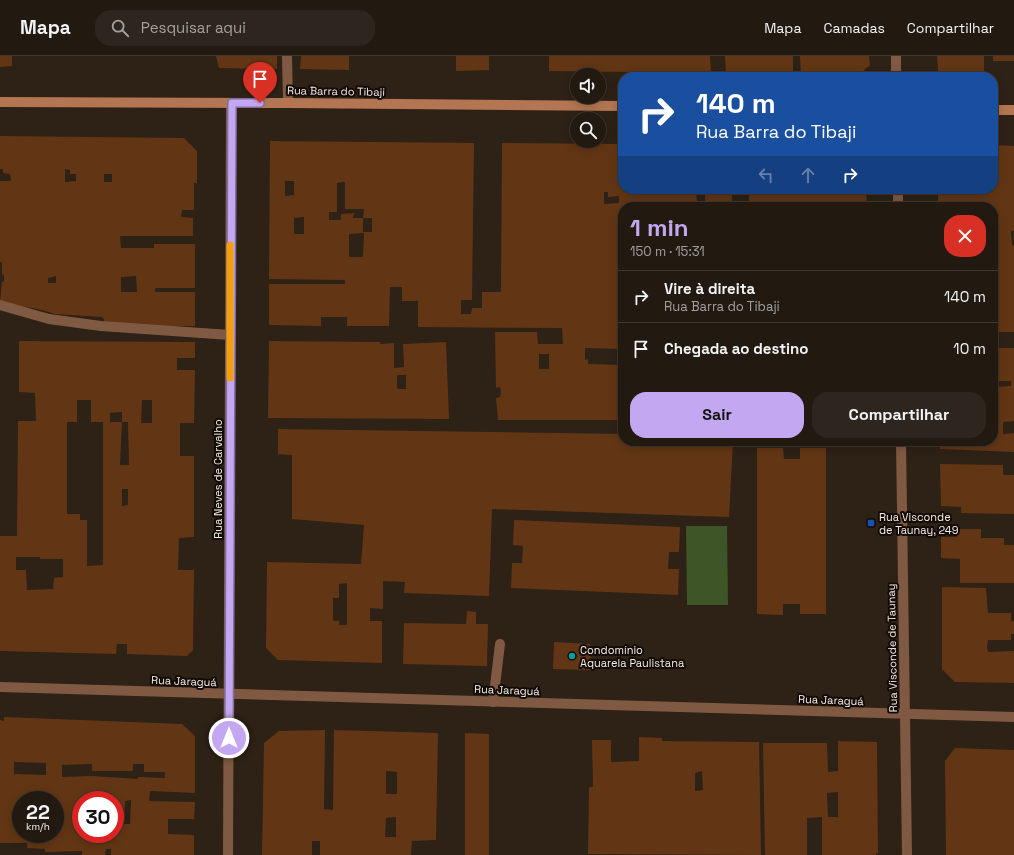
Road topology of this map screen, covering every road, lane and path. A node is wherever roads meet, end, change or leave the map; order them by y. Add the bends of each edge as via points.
1 (287, 56) edge
2 (896, 56) edge
3 (896, 72) edge
4 (0, 102) edge
5 (232, 103) junction
6 (288, 103) junction
7 (618, 106) edge
8 (998, 110) edge
9 (1014, 110) edge
10 (0, 305) edge
11 (230, 335) junction
12 (902, 446) edge
13 (500, 644) dead end
14 (0, 687) edge
15 (229, 694) junction
16 (493, 702) junction
17 (905, 714) junction
18 (1014, 717) edge
19 (228, 855) edge
20 (907, 855) edge

1 - 6 street
2 - 3 street
4 - 5 street, Rua Barra do Tibaji
5 - 6 street, Rua Barra do Tibaji
5 - 11 street, Rua Neves de Carvalho
6 - 7 street, Rua Barra do Tibaji
8 - 9 street
10 - 11 street via 49,319 101,326
11 - 15 street, Rua Neves de Carvalho
12 - 17 street, Rua Visconde de Taunay
13 - 16 street
14 - 15 street, Rua Jaraguá
15 - 16 street, Rua Jaraguá
15 - 19 street, Rua Neves de Carvalho
16 - 17 street, Rua Jaraguá
17 - 18 street, Rua Jaraguá
17 - 20 street, Rua Visconde de Taunay

